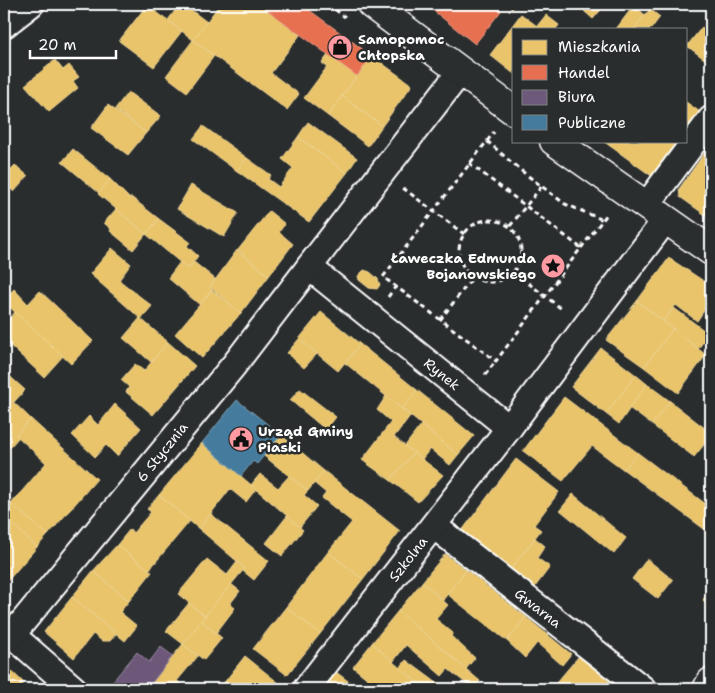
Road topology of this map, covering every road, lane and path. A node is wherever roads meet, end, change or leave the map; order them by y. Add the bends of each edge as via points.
1 (31, 4) edge
2 (371, 4) edge
3 (4, 24) edge
4 (460, 72) junction
5 (512, 109) edge
6 (512, 111) edge
7 (711, 119) edge
8 (487, 141) junction
9 (555, 142) edge
10 (469, 164) junction
11 (382, 173) junction
12 (541, 187) junction
13 (624, 191) junction
14 (525, 206) junction
15 (433, 211) junction
16 (656, 213) junction
17 (603, 220) junction
18 (510, 226) junction
19 (464, 234) junction
20 (581, 248) junction
21 (711, 251) edge
22 (309, 267) junction
23 (514, 272) junction
24 (473, 277) junction
25 (545, 296) junction
26 (440, 320) junction
27 (584, 326) junction
28 (509, 428) junction
29 (434, 526) junction
30 (8, 632) edge
31 (711, 682) edge
32 (74, 689) edge
33 (306, 689) edge
34 (643, 689) edge
35 (706, 689) edge

1 - 3 street
2 - 4 street
4 - 5 street
4 - 11 street
6 - 8 path
7 - 16 street
8 - 10 path
8 - 12 path
9 - 13 street
10 - 14 path
10 - 15 path
11 - 15 path
11 - 22 street
12 - 14 path
12 - 17 path via 565,204
13 - 16 street
13 - 17 path
14 - 18 path
14 - 20 path
15 - 19 path
15 - 26 path via 383,277
16 - 21 street
16 - 27 street
17 - 20 path
18 - 19 path via 490,220 471,226
18 - 23 path via 522,249
19 - 24 path via 459,246 460,258 464,269
20 - 25 path
22 - 28 street, Rynek
22 - 30 street, 6 Stycznia via 234,365
23 - 24 path via 501,281 487,283
23 - 25 path
24 - 26 path
25 - 26 path via 496,361
25 - 27 path
27 - 28 street
28 - 29 street, Szkolna
29 - 33 street, Szkolna
29 - 34 street, Gwarna
30 - 32 street
31 - 35 street

